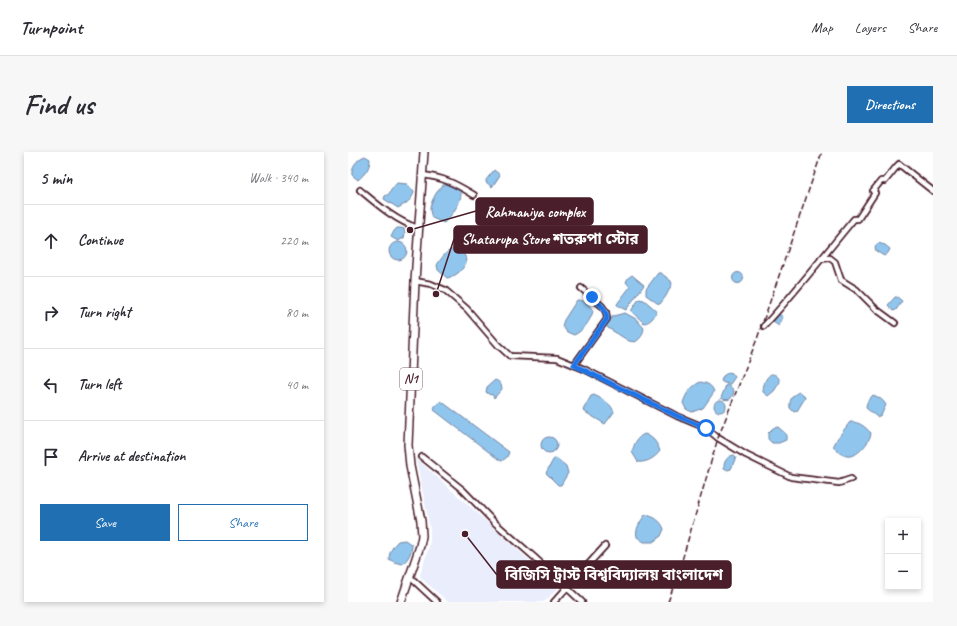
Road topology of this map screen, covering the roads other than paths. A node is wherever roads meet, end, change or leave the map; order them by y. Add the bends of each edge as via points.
1 (424, 152) edge
2 (422, 175) junction
3 (360, 190) dead end
4 (933, 191) edge
5 (474, 195) dead end
6 (418, 228) junction
7 (821, 258) junction
8 (415, 281) junction
9 (581, 288) dead end
10 (895, 323) dead end
11 (764, 326) dead end
12 (574, 365) junction
13 (422, 457) dead end
14 (851, 479) dead end
15 (605, 546) dead end
16 (410, 577) junction
17 (568, 588) junction
18 (401, 602) edge
19 (437, 602) edge
20 (554, 602) edge
21 (582, 602) edge

1 - 2 highway, N1
2 - 5 street via 442,178
2 - 6 highway, N1
3 - 6 street via 393,216 407,225
4 - 7 street via 899,164 885,181 881,180 858,219 854,219
6 - 8 highway, N1
7 - 10 street via 830,258 835,262 841,280
7 - 11 street via 786,303
8 - 12 street via 445,290 468,309 510,356 557,358
8 - 16 highway, N1 via 408,445 422,536
9 - 12 street via 602,306 607,319
12 - 14 street via 706,428 746,455 791,477 839,483
13 - 17 street via 463,490 494,522
15 - 17 street
16 - 18 highway, N1
16 - 19 street
17 - 20 street
17 - 21 street

